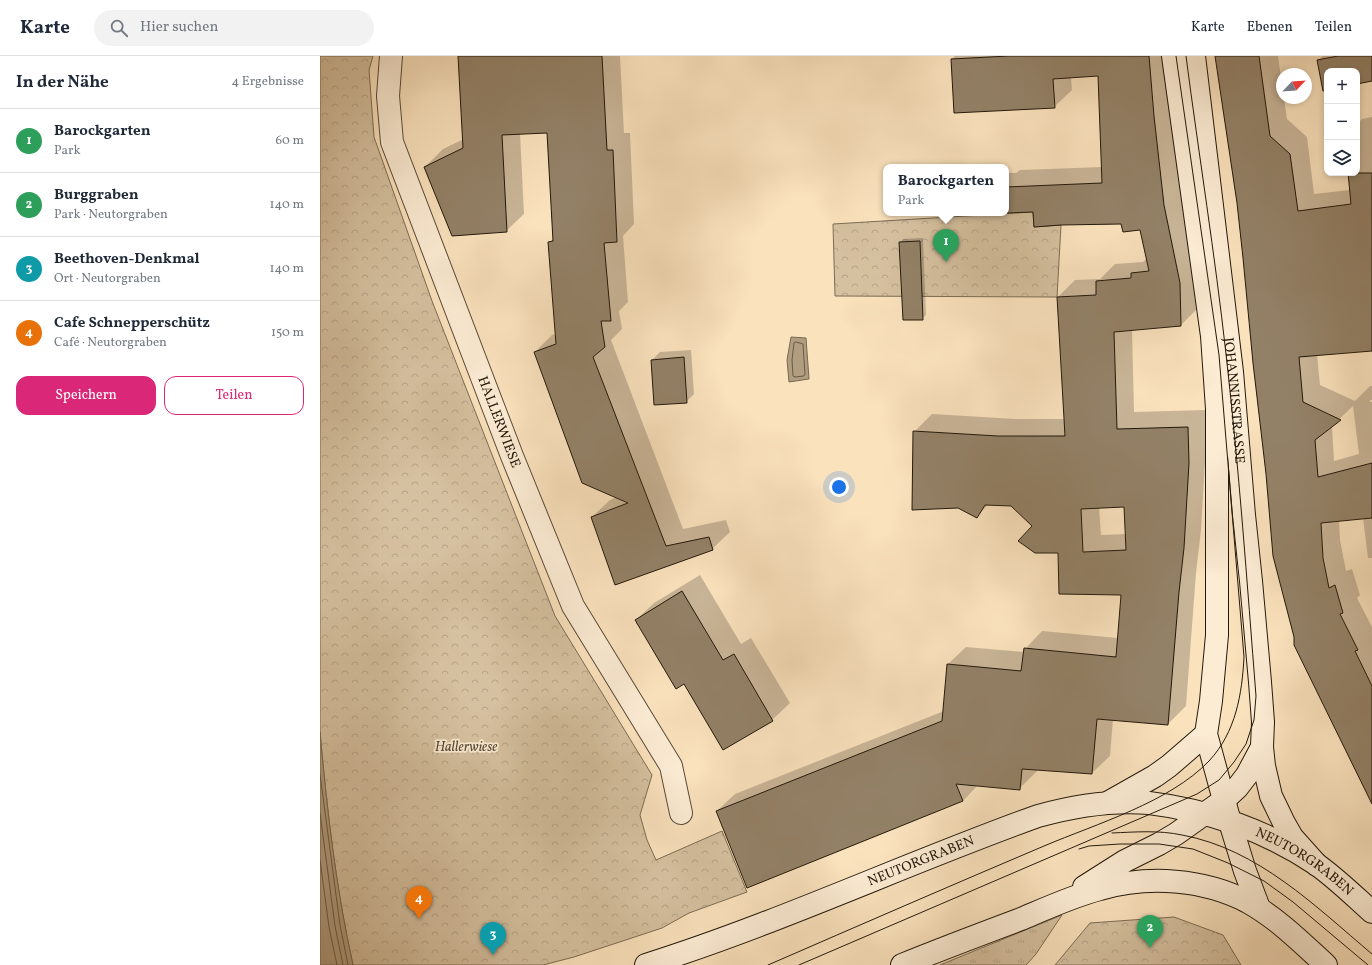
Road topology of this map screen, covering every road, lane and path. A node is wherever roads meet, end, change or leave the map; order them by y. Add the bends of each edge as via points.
1 (392, 56) edge
2 (1174, 56) edge
3 (1194, 56) edge
4 (1206, 734) junction
5 (1262, 747) junction
6 (1224, 800) junction
7 (1108, 803) junction
8 (681, 813) dead end
9 (1205, 814) junction
10 (1230, 822) junction
11 (1316, 865) junction
12 (1054, 906) junction
13 (1259, 908) junction
14 (1372, 912) edge
15 (646, 965) edge
16 (902, 965) edge
17 (1326, 965) edge

1 - 8 main road, HALLERWIESE via 388,96 392,142 573,606 671,766
2 - 4 main road, JOHANNISSTRASSE via 1212,336 1217,409 1216,635
3 - 5 main road, JOHANNISSTRASSE via 1232,372 1260,682
4 - 6 main road, JOHANNISSTRASSE
4 - 7 main road via 1169,766
5 - 6 main road, JOHANNISSTRASSE via 1247,775
5 - 11 main road, JOHANNISSTRASSE via 1271,796 1292,837
6 - 9 main road, JOHANNISSTRASSE
6 - 10 main road, JOHANNISSTRASSE
7 - 9 main road, NEUTORGRABEN via 1148,803
7 - 15 main road, NEUTORGRABEN via 1069,808 1038,816 773,920
9 - 10 main road, NEUTORGRABEN
9 - 12 main road
10 - 11 main road, NEUTORGRABEN via 1274,840
10 - 13 main road, NEUTORGRABEN
11 - 14 main road, NEUTORGRABEN via 1336,879
12 - 13 main road via 1102,888 1152,881 1179,882 1210,888
12 - 16 main road
13 - 17 main road

